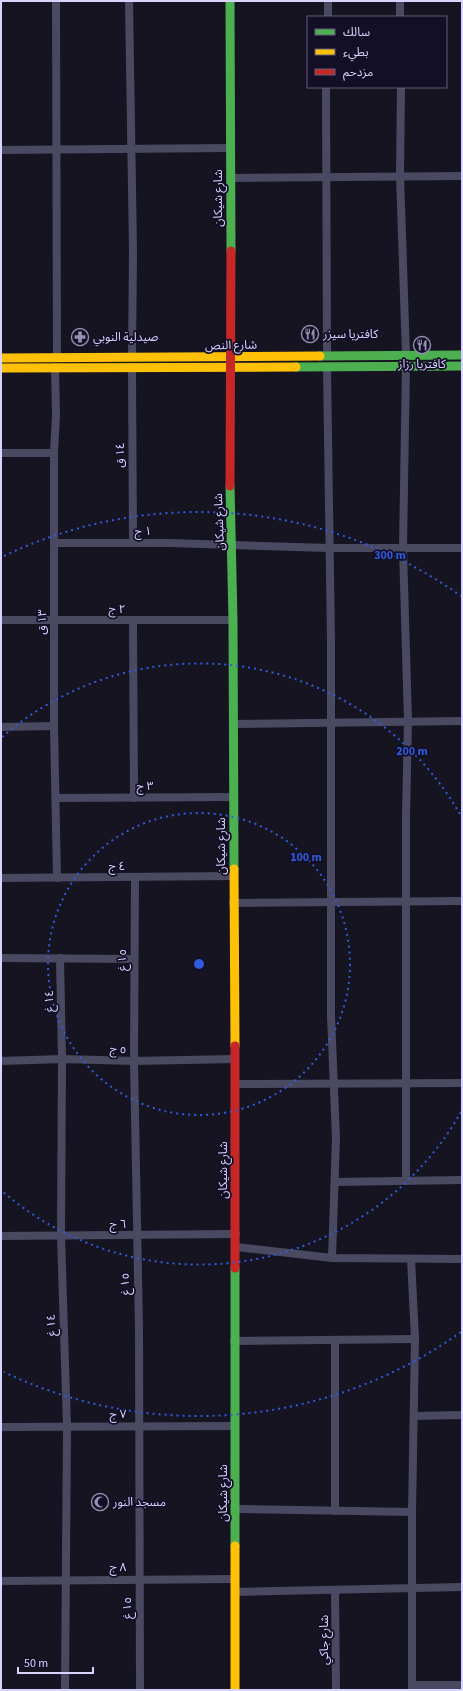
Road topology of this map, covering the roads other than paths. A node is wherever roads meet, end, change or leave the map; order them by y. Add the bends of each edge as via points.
1 (56, 1) edge
2 (129, 1) edge
3 (230, 1) edge
4 (328, 1) edge
5 (400, 1) edge
6 (328, 16) edge
7 (400, 16) edge
8 (326, 88) edge
9 (401, 88) edge
10 (131, 148) junction
11 (230, 148) junction
12 (58, 149) junction
13 (1, 150) edge
14 (400, 175) junction
15 (462, 176) edge
16 (328, 177) junction
17 (230, 178) junction
18 (327, 354) junction
19 (462, 355) edge
20 (406, 356) junction
21 (57, 357) junction
22 (132, 357) junction
23 (231, 357) junction
24 (1, 358) edge
25 (406, 366) junction
26 (462, 366) edge
27 (55, 367) junction
28 (132, 367) junction
29 (327, 367) junction
30 (1, 368) edge
31 (231, 368) junction
32 (1, 453) edge
33 (54, 453) junction
34 (133, 543) junction
35 (54, 544) junction
36 (231, 545) junction
37 (329, 548) junction
38 (462, 548) edge
39 (403, 549) junction
40 (1, 620) edge
41 (54, 620) junction
42 (233, 620) junction
43 (133, 621) junction
44 (408, 721) junction
45 (462, 721) edge
46 (331, 722) junction
47 (232, 724) junction
48 (54, 726) junction
49 (1, 727) edge
50 (233, 797) junction
51 (57, 798) junction
52 (134, 798) junction
53 (233, 876) junction
54 (1, 878) edge
55 (57, 878) junction
56 (135, 878) junction
57 (462, 901) edge
58 (330, 902) junction
59 (406, 902) junction
60 (233, 903) junction
61 (1, 958) edge
62 (60, 958) junction
63 (134, 959) junction
64 (62, 1059) junction
65 (235, 1059) junction
66 (1, 1061) edge
67 (134, 1061) junction
68 (405, 1082) junction
69 (462, 1083) edge
70 (235, 1084) junction
71 (333, 1084) junction
72 (462, 1180) edge
73 (406, 1181) junction
74 (335, 1182) junction
75 (236, 1234) junction
76 (1, 1236) edge
77 (61, 1236) junction
78 (136, 1236) junction
79 (236, 1247) junction
80 (332, 1258) junction
81 (411, 1259) junction
82 (462, 1259) edge
83 (415, 1339) junction
84 (334, 1340) junction
85 (234, 1341) junction
86 (462, 1415) edge
87 (415, 1416) junction
88 (138, 1426) junction
89 (235, 1426) junction
90 (1, 1427) edge
91 (66, 1427) junction
92 (234, 1509) junction
93 (335, 1511) junction
94 (412, 1512) junction
95 (139, 1579) junction
96 (235, 1579) junction
97 (65, 1580) junction
98 (1, 1581) edge
99 (462, 1587) edge
100 (412, 1588) junction
101 (335, 1591) junction
102 (235, 1592) junction
103 (462, 1685) edge
104 (412, 1687) edge
105 (65, 1690) edge
106 (140, 1690) edge
107 (235, 1690) edge
108 (336, 1690) edge

1 - 12 street
2 - 10 street
3 - 11 street, شارع شيكان
4 - 6 street
5 - 7 street
8 - 16 street
9 - 14 street
10 - 11 street
10 - 12 street
10 - 22 street
11 - 17 street, شارع شيكان
12 - 13 street
12 - 21 street
14 - 15 street
14 - 16 street
14 - 20 street
16 - 17 street
16 - 18 street
17 - 23 street, شارع شيكان
18 - 20 street, شارع النص
18 - 23 street, شارع النص
19 - 20 street, شارع النص
21 - 22 street, شارع النص
21 - 24 street, شارع النص
22 - 23 street, شارع النص
23 - 31 street, شارع شيكان
25 - 26 street, شارع النص
25 - 29 street, شارع النص
25 - 39 street
27 - 28 street, شارع النص
27 - 30 street, شارع النص
27 - 33 street, ١٣ ق
28 - 31 street, شارع النص
28 - 34 street, ١٤ ق
29 - 31 street, شارع النص
29 - 37 street
31 - 36 street, شارع شيكان
32 - 33 street
33 - 35 street, ١٣ ق
34 - 35 street, ١ ج
34 - 36 street, ١ ج
35 - 41 street, ١٣ ق
36 - 37 street, ١ ج
36 - 42 street, شارع شيكان
37 - 39 street, ١ ج
37 - 46 street
38 - 39 street, ١ ج
39 - 44 street
40 - 41 street, ٢ ج
41 - 43 street, ٢ ج
41 - 48 street, ١٣ ق
42 - 43 street, ٢ ج
42 - 47 street, شارع شيكان
43 - 52 street
44 - 45 street
44 - 46 street
44 - 59 street
46 - 47 street
46 - 58 street
47 - 50 street, شارع شيكان
48 - 49 street
48 - 51 street, ١٣ ق
50 - 52 street, ٣ ج
50 - 53 street, شارع شيكان
51 - 52 street, ٣ ج
51 - 55 street, ١٣ ق
53 - 56 street, ٤ ج
53 - 60 street, شارع شيكان
54 - 55 street, ٤ ج
55 - 56 street, ٤ ج
56 - 63 street, ١٥ غ
57 - 59 street
58 - 59 street
58 - 60 street
58 - 71 street
59 - 68 street
60 - 65 street, شارع شيكان
61 - 62 street
62 - 63 street
62 - 64 street, ١٤ غ
63 - 67 street, ١٥ غ
64 - 66 street, ٥ ج
64 - 67 street, ٥ ج
64 - 77 street, ١٤ غ
65 - 67 street, ٥ ج
65 - 70 street, شارع شيكان
67 - 78 street, ١٥ غ
68 - 69 street
68 - 71 street
68 - 73 street
70 - 71 street
70 - 75 street, شارع شيكان
71 - 74 street
72 - 73 street
73 - 74 street
74 - 80 street
75 - 78 street, ٦ ج
75 - 79 street, شارع شيكان
76 - 77 street, ٦ ج
77 - 78 street, ٦ ج
77 - 91 street, ١٤ غ
78 - 88 street, ١٥ غ via 139,1330
79 - 80 street
79 - 85 street, شارع شيكان
80 - 81 street
81 - 82 street
81 - 83 street
83 - 84 street
83 - 87 street
84 - 85 street
84 - 93 street
85 - 89 street, شارع شيكان
86 - 87 street
87 - 94 street
88 - 89 street, ٧ ج
88 - 91 street, ٧ ج
88 - 95 street, ١٥ غ
89 - 92 street, شارع شيكان
90 - 91 street, ٧ ج
91 - 97 street, ١٤ غ
92 - 93 street
92 - 96 street, شارع شيكان
93 - 94 street
94 - 100 street
95 - 96 street, ٨ ج
95 - 97 street, ٨ ج
95 - 106 street, ١٥ غ
96 - 102 street, شارع شيكان
97 - 98 street, ٨ ج
97 - 105 street, ١٤ غ
99 - 100 street
100 - 101 street
100 - 104 street
101 - 102 street
101 - 108 street, شارع جاكي
102 - 107 street, شارع شيكان
103 - 104 street

